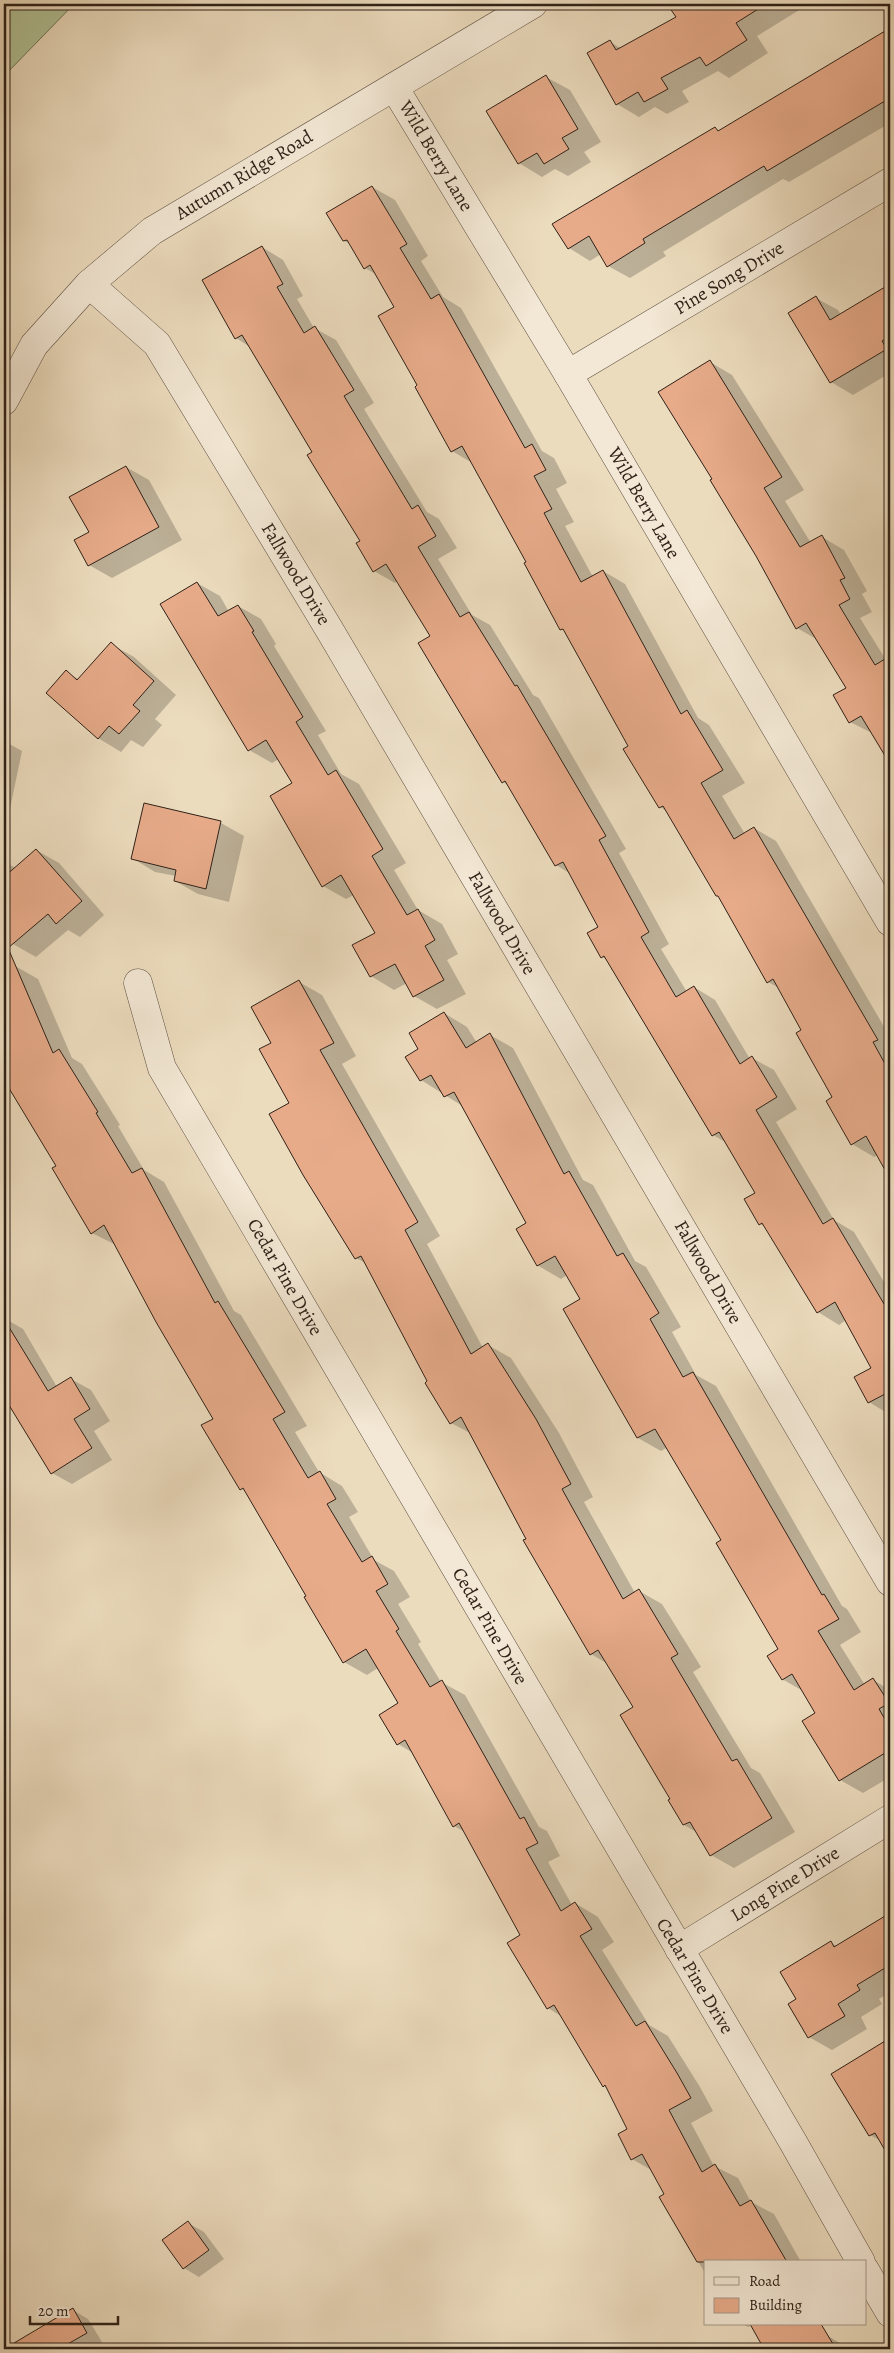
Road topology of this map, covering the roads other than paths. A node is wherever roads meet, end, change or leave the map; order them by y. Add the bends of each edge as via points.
1 (533, 4) edge
2 (394, 87) junction
3 (890, 182) edge
4 (89, 284) junction
5 (568, 374) junction
6 (4, 401) edge
7 (890, 922) edge
8 (138, 983) dead end
9 (890, 1582) edge
10 (890, 1819) edge
11 (679, 1949) junction
12 (860, 2260) edge
13 (866, 2272) edge
14 (890, 2313) edge

1 - 2 street, Autumn Ridge Road
2 - 4 street, Autumn Ridge Road via 152,231
2 - 5 street, Wild Berry Lane
3 - 5 street, Pine Song Drive
4 - 6 street, Autumn Ridge Road via 34,346
4 - 9 street, Fallwood Drive via 157,344 334,637
5 - 7 street, Wild Berry Lane
8 - 11 street, Cedar Pine Drive via 162,1068
10 - 11 street, Long Pine Drive
11 - 12 street, Cedar Pine Drive
13 - 14 street

